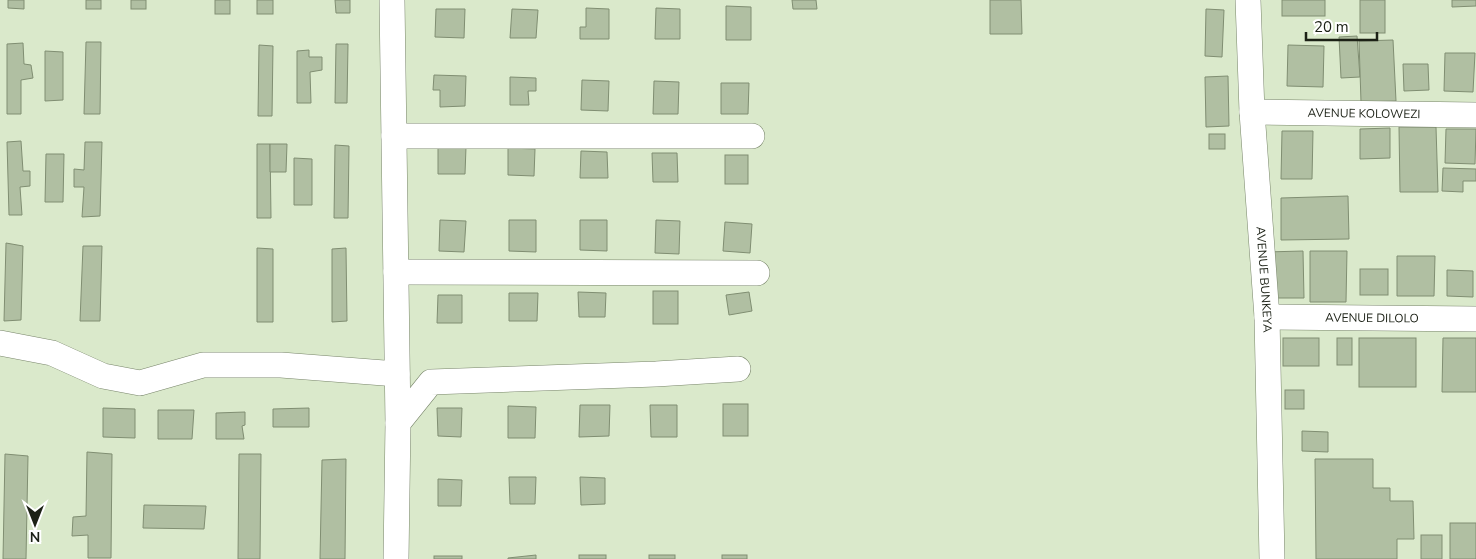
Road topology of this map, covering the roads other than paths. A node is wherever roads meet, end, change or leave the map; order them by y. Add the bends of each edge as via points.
1 (392, 0) edge
2 (1248, 0) edge
3 (1252, 112) junction
4 (1476, 115) edge
5 (394, 136) junction
6 (752, 136) dead end
7 (396, 272) junction
8 (757, 273) dead end
9 (1268, 317) junction
10 (1476, 319) edge
11 (0, 343) edge
12 (738, 369) dead end
13 (397, 374) junction
14 (398, 422) junction
15 (396, 559) edge
16 (1272, 559) edge

1 - 5 street
2 - 3 street, AVENUE BUNKEYA
3 - 4 street, AVENUE KOLOWEZI
3 - 9 street, AVENUE BUNKEYA
5 - 6 street
5 - 7 street
7 - 8 street
7 - 13 street
9 - 10 street, AVENUE DILOLO
9 - 16 street, AVENUE BUNKEYA
11 - 13 street via 52,353 103,376 140,383 203,365 281,365
12 - 14 street via 431,382
13 - 14 street
14 - 15 street

